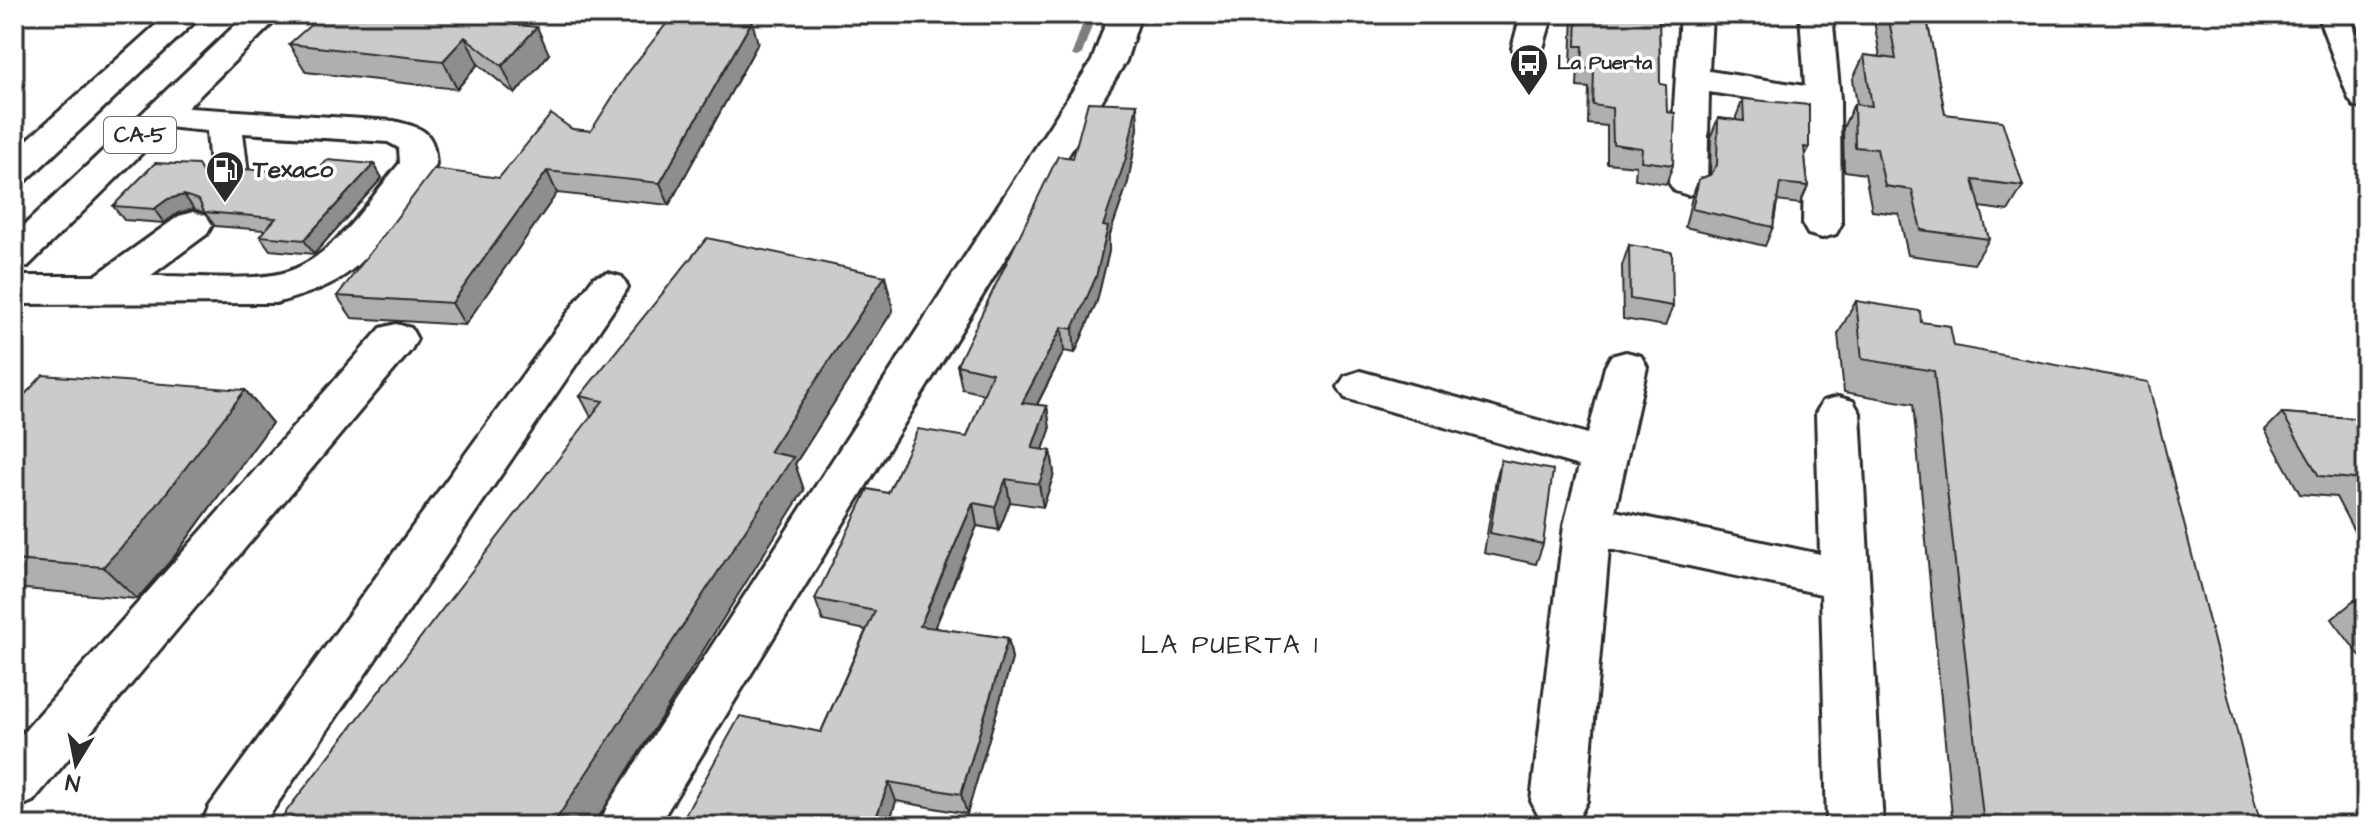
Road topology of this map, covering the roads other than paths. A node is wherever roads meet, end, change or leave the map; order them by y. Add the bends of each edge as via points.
1 (187, 14) edge
2 (266, 14) edge
3 (1125, 14) edge
4 (1537, 14) edge
5 (1696, 14) edge
6 (1816, 14) edge
7 (2333, 14) edge
8 (1529, 48) dead end
9 (1692, 79) junction
10 (1823, 99) junction
11 (2366, 99) edge
12 (159, 117) junction
13 (224, 123) junction
14 (14, 172) edge
15 (230, 181) edge
16 (1688, 183) dead end
17 (193, 225) dead end
18 (1822, 225) dead end
19 (14, 257) edge
20 (608, 287) dead end
21 (14, 290) edge
22 (103, 290) junction
23 (396, 339) dead end
24 (1626, 367) dead end
25 (1360, 387) dead end
26 (1838, 413) dead end
27 (1604, 456) junction
28 (1588, 525) junction
29 (1845, 579) junction
30 (14, 783) edge
31 (1559, 801) dead end
32 (229, 826) edge
33 (627, 826) edge
34 (1855, 826) edge

1 - 14 main road, CA-5
2 - 12 main road, CA-5
3 - 33 main road via 1109,61
4 - 8 main road
5 - 9 main road
6 - 10 main road
7 - 11 main road
9 - 10 main road
9 - 16 main road
10 - 18 main road
12 - 13 main road
12 - 19 main road, CA-5
13 - 15 main road
13 - 22 main road via 394,132 417,142 418,165 341,258 311,277 276,289
17 - 22 main road
20 - 32 main road
21 - 22 main road
23 - 30 main road
24 - 27 main road
25 - 27 main road
26 - 29 main road
27 - 28 main road
28 - 29 main road
28 - 31 main road
29 - 34 main road

